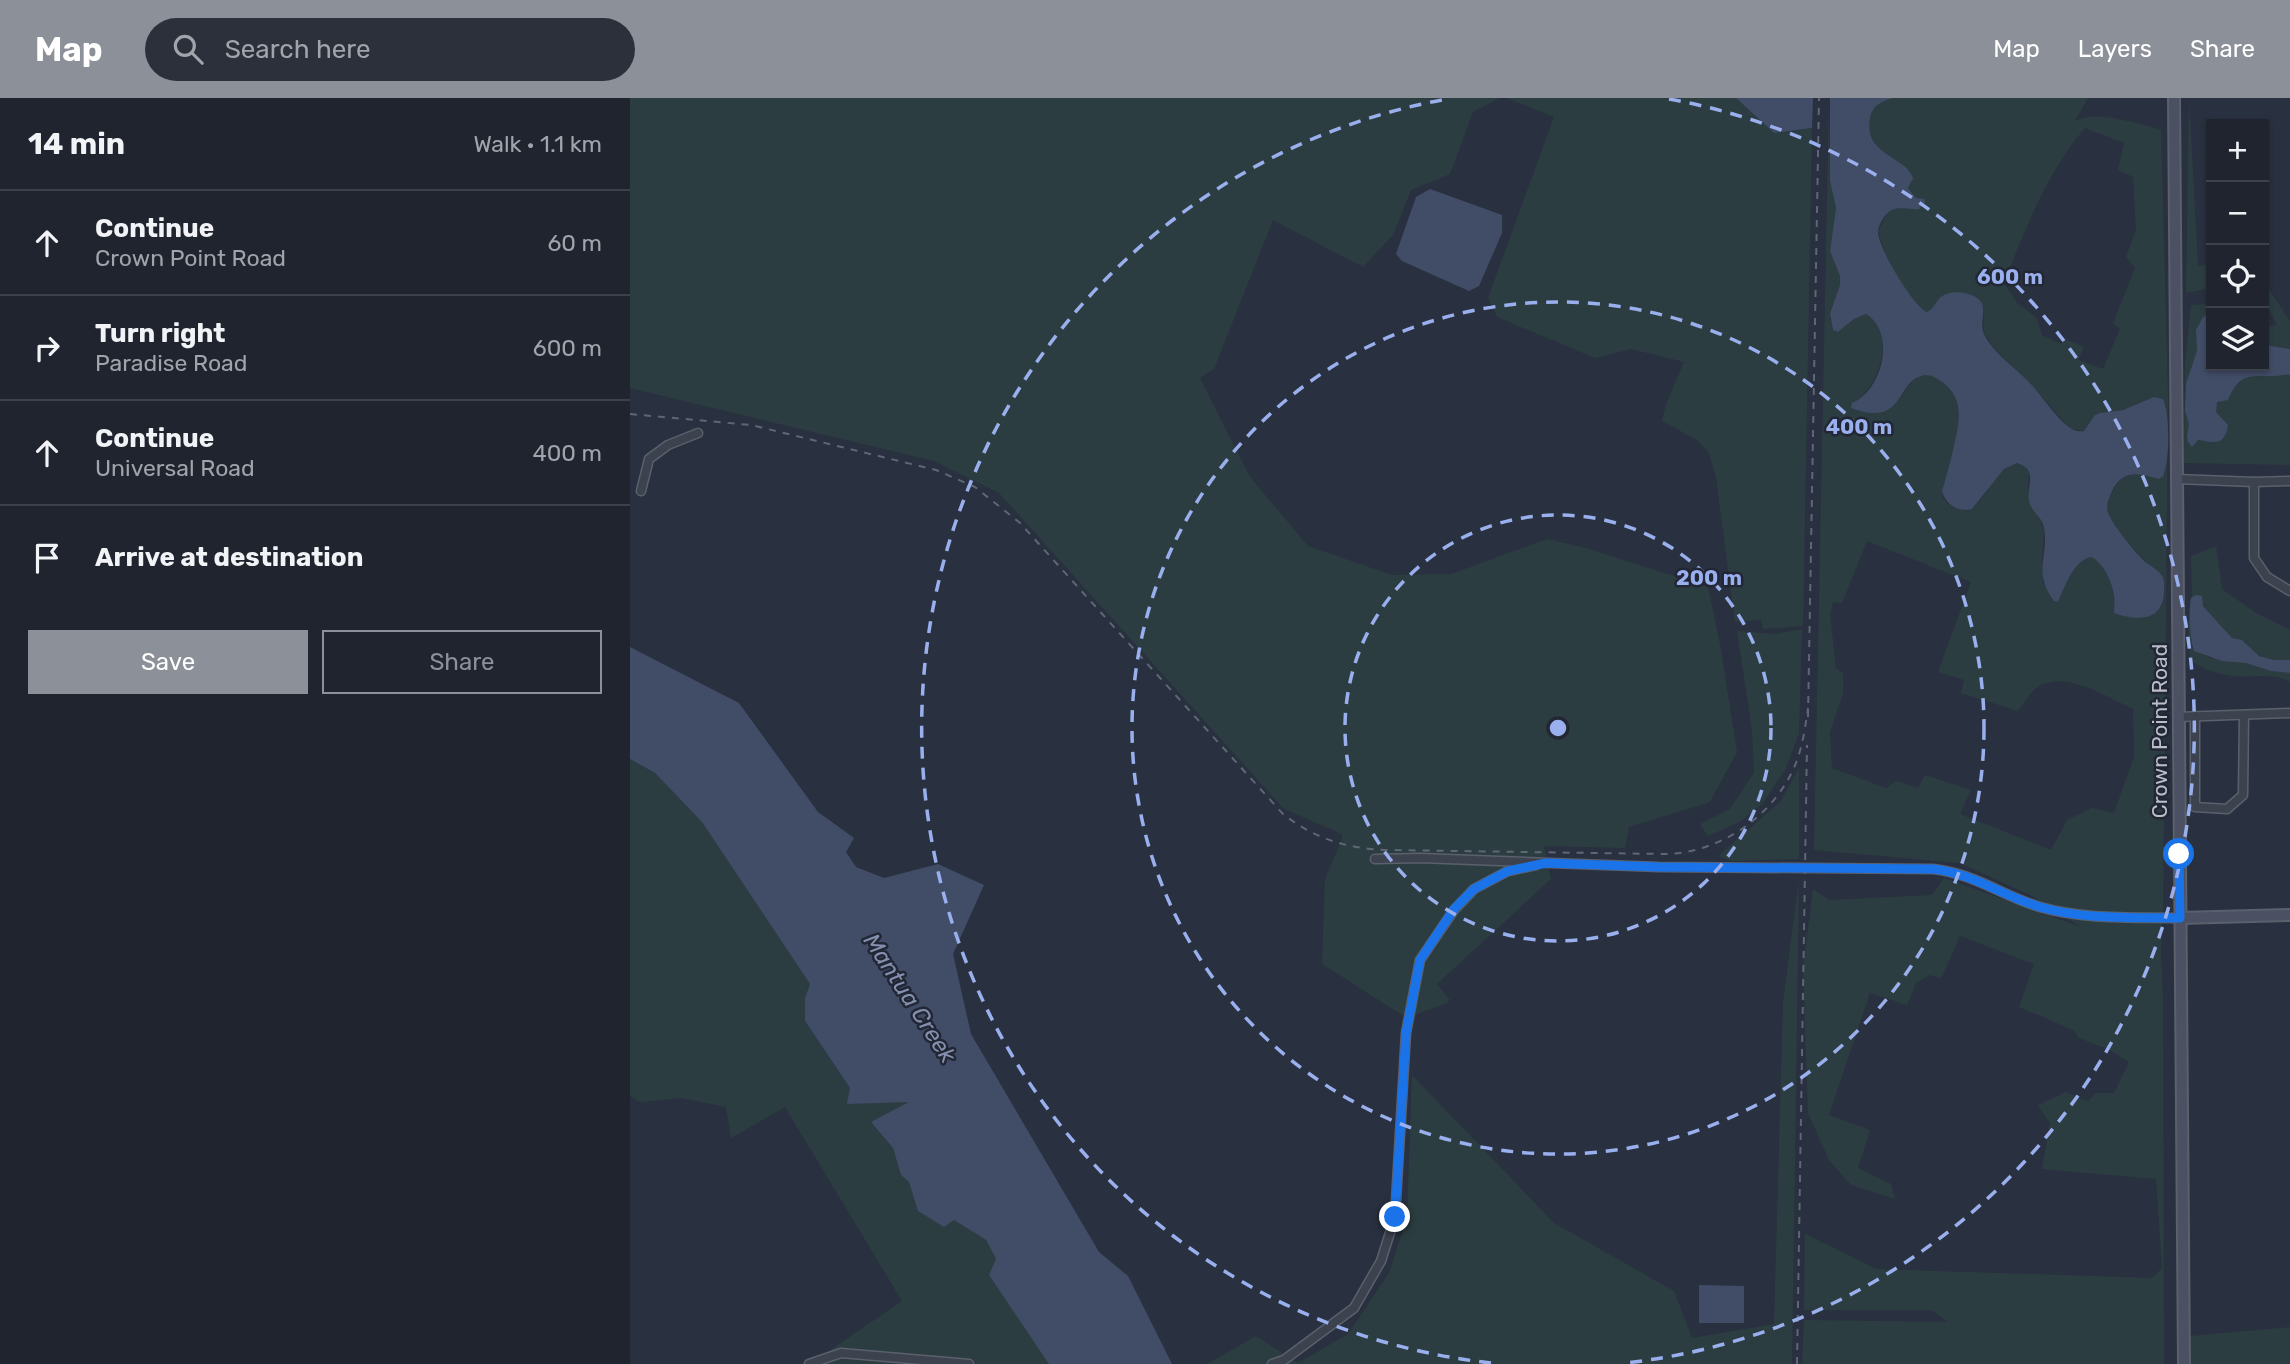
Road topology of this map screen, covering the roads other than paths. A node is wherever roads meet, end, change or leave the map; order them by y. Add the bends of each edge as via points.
1 (2174, 98) edge
2 (698, 433) dead end
3 (2176, 479) junction
4 (2290, 481) edge
5 (2254, 482) junction
6 (641, 491) dead end
7 (2290, 591) edge
8 (2290, 713) edge
9 (2244, 715) junction
10 (2195, 716) junction
11 (2178, 717) junction
12 (1375, 859) dead end
13 (1546, 863) junction
14 (2290, 915) edge
15 (2180, 918) junction
16 (809, 1364) edge
17 (969, 1364) edge
18 (1272, 1364) edge
19 (2184, 1364) edge

1 - 3 main road, Crown Point Road
2 - 6 street via 649,459
3 - 5 street
3 - 11 main road, Crown Point Road
4 - 5 street
5 - 7 street via 2254,558 2267,577
8 - 9 street
9 - 10 street
9 - 10 street via 2243,795 2227,809 2195,807
10 - 11 street
11 - 15 main road, Crown Point Road
12 - 13 street
13 - 15 street via 1933,869 1954,871 2069,914
13 - 18 street via 1508,871 1474,889 1454,909 1420,960 1406,1033 1395,1217 1381,1261 1354,1308
14 - 15 main road
15 - 19 main road, Crown Point Road
16 - 17 street via 841,1353

